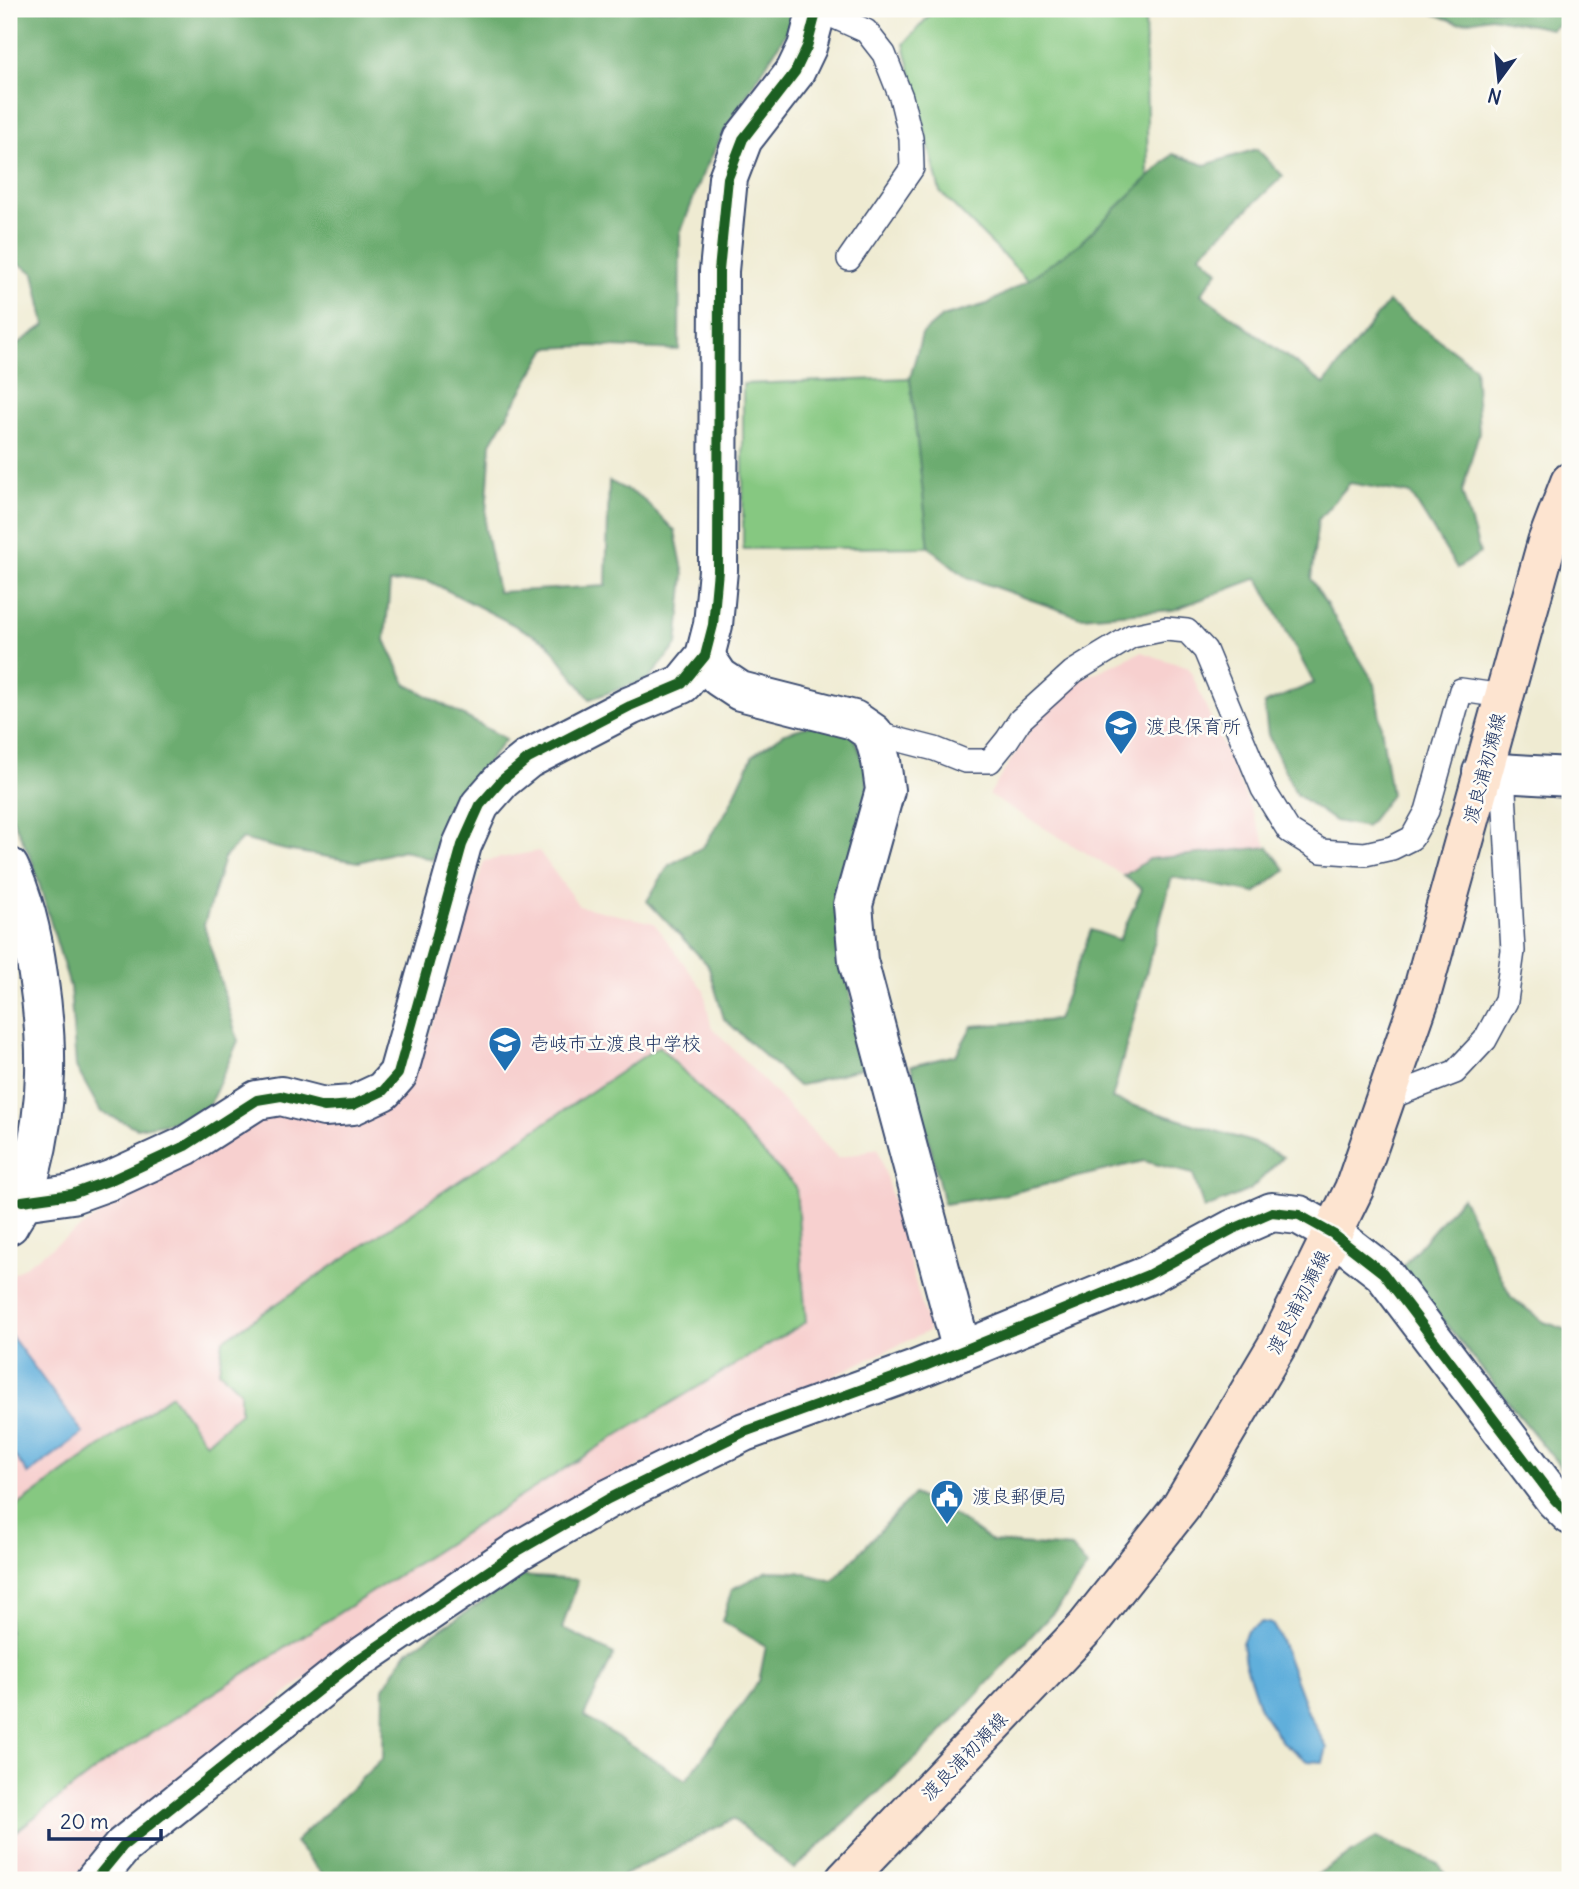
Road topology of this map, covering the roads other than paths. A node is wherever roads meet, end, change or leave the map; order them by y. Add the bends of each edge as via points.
1 (817, 9) edge
2 (849, 259) dead end
3 (1570, 482) edge
4 (705, 656) junction
5 (1503, 696) junction
6 (873, 733) junction
7 (1492, 773) junction
8 (1570, 778) edge
9 (9, 867) edge
10 (1385, 1099) junction
11 (16, 1213) edge
12 (1333, 1234) junction
13 (962, 1351) junction
14 (1570, 1515) edge
15 (95, 1880) edge
16 (845, 1880) edge

1 - 2 lane via 866,31 884,54 911,138 912,168
1 - 4 street via 795,72 744,139 728,178 719,271 718,570
3 - 5 main road, 渡良浦初瀬線
4 - 6 street via 719,677 740,691 854,720
4 - 11 street via 682,684 528,759 480,805 462,845 398,1074 383,1091 353,1105 324,1107 281,1097 257,1100 184,1146 111,1180
5 - 6 lane via 1461,690 1427,811 1412,838 1365,854 1321,851 1289,831 1263,789 1205,650 1186,631 1166,629 1132,636 1073,672 1020,720 990,761 965,761
5 - 7 main road, 渡良浦初瀬線
6 - 13 street via 885,790 853,905 858,961
7 - 8 street
7 - 10 main road, 渡良浦初瀬線 via 1469,825 1421,996
7 - 10 lane via 1513,951 1506,1001 1485,1040 1455,1072
9 - 11 street via 34,944 46,1067 42,1121
10 - 12 main road, 渡良浦初瀬線
12 - 13 street via 1299,1215 1272,1212 1148,1275
12 - 14 street via 1383,1273
12 - 16 main road, 渡良浦初瀬線 via 1279,1342 1181,1507 1086,1627
13 - 15 street via 744,1432 608,1499 518,1551 354,1663 123,1846

